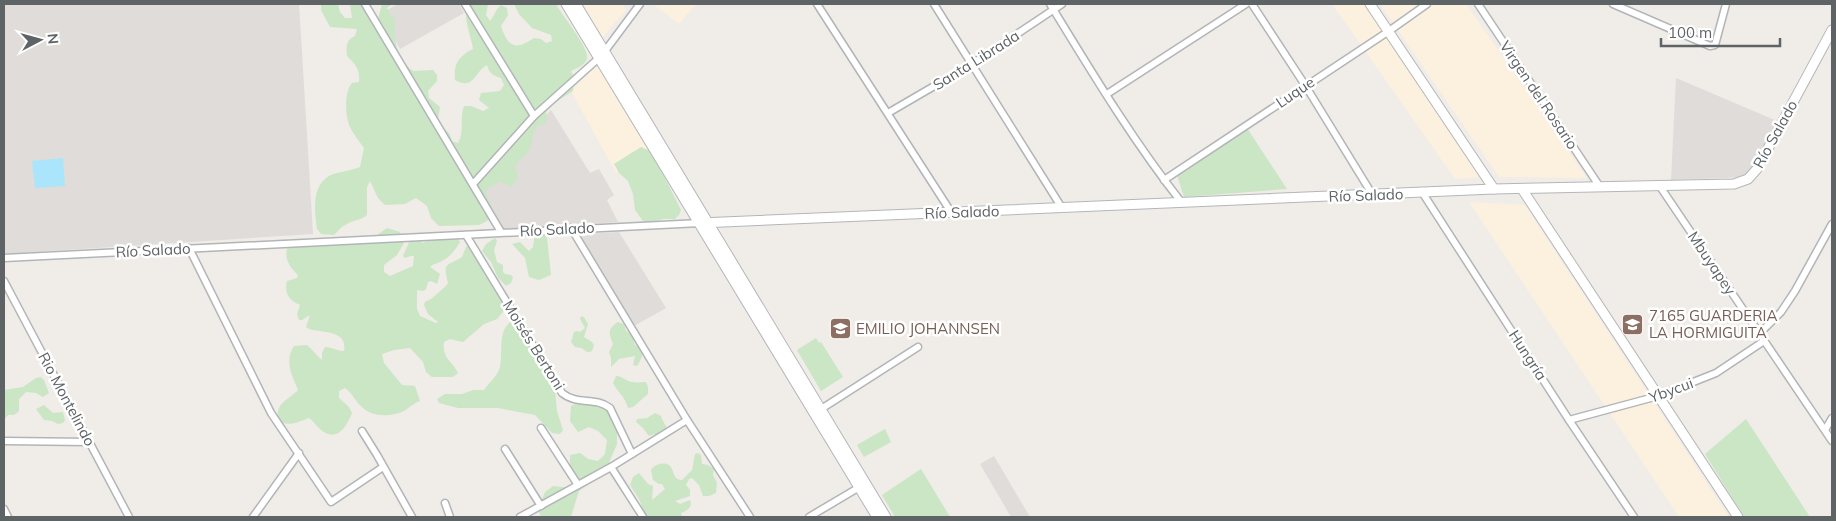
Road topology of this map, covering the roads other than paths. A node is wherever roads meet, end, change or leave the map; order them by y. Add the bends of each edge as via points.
1 (365, 4) edge
2 (465, 4) edge
3 (566, 4) edge
4 (576, 4) edge
5 (640, 4) edge
6 (817, 4) edge
7 (934, 4) edge
8 (1062, 4) edge
9 (1246, 4) edge
10 (1252, 4) edge
11 (1370, 4) edge
12 (1427, 4) edge
13 (1478, 4) edge
14 (1613, 4) edge
15 (1726, 4) edge
16 (1052, 7) edge
17 (1832, 30) edge
18 (1389, 31) junction
19 (602, 54) junction
20 (972, 64) junction
21 (1305, 85) junction
22 (1107, 94) junction
23 (888, 113) junction
24 (534, 116) junction
25 (1164, 180) junction
26 (473, 184) junction
27 (1659, 185) junction
28 (1600, 186) junction
29 (1522, 188) junction
30 (1494, 189) junction
31 (1422, 192) junction
32 (1372, 194) junction
33 (1182, 203) junction
34 (1062, 208) junction
35 (951, 212) junction
36 (705, 223) junction
37 (1832, 224) edge
38 (571, 228) junction
39 (501, 232) junction
40 (466, 235) junction
41 (189, 248) junction
42 (4, 258) edge
43 (4, 281) edge
44 (1759, 334) junction
45 (1764, 342) junction
46 (918, 346) dead end
47 (1658, 396) junction
48 (818, 411) junction
49 (1832, 418) edge
50 (687, 420) junction
51 (1569, 420) junction
52 (540, 428) dead end
53 (1825, 430) junction
54 (362, 432) dead end
55 (4, 441) edge
56 (1832, 441) edge
57 (89, 442) junction
58 (505, 449) dead end
59 (299, 453) junction
60 (632, 454) junction
61 (383, 467) junction
62 (611, 467) junction
63 (578, 485) junction
64 (863, 485) junction
65 (445, 503) dead end
66 (541, 506) junction
67 (4, 509) edge
68 (8, 517) edge
69 (129, 517) edge
70 (253, 517) edge
71 (412, 517) edge
72 (450, 517) edge
73 (520, 517) edge
74 (644, 517) edge
75 (750, 517) edge
76 (809, 517) edge
77 (878, 517) edge
78 (886, 517) edge
79 (1634, 517) edge
80 (1738, 517) edge

1 - 26 street
2 - 24 street
3 - 19 street
4 - 19 street
5 - 19 street
6 - 23 street
7 - 20 street
8 - 16 street, Santa Librada
9 - 22 street
10 - 21 street
11 - 18 street
12 - 18 street, Luque
13 - 28 street, Virgen del Rosario
14 - 15 street via 1710,46 1715,45
16 - 20 street, Santa Librada
16 - 22 street
17 - 27 street, Río Salado via 1757,169 1748,179 1720,185
18 - 21 street, Luque
18 - 30 street
19 - 24 street
19 - 36 street
20 - 23 street, Santa Librada
20 - 34 street
21 - 25 street, Luque
21 - 32 street
22 - 25 street
23 - 35 street
24 - 26 street
25 - 33 street
26 - 39 street
27 - 28 street, Río Salado
27 - 44 street, Mbuyapey
28 - 29 street, Río Salado
29 - 30 street, Río Salado
29 - 47 street
30 - 31 street, Río Salado
31 - 32 street, Río Salado
31 - 51 street, Hungría
32 - 33 street, Río Salado
33 - 34 street, Río Salado
34 - 35 street, Río Salado
35 - 36 street, Río Salado
36 - 38 street, Río Salado
36 - 48 street
37 - 44 street via 1782,312
38 - 39 street, Río Salado
38 - 50 street
39 - 40 street, Río Salado
40 - 41 street, Río Salado
40 - 60 street, Moisés Bertoni via 562,393 570,400 598,402 610,408
41 - 42 street, Río Salado
41 - 59 street via 272,414
43 - 57 street, Rio Montelindo
44 - 45 street, Mbuyapey
45 - 47 street, Ybycui via 1716,374
45 - 53 street, Mbuyapey
46 - 48 street
47 - 51 street, Ybycui
47 - 80 street
48 - 64 street
49 - 53 street
50 - 60 street
50 - 75 street
51 - 79 street, Hungría
52 - 63 street
53 - 56 street, Mbuyapey
54 - 61 street
55 - 57 street
57 - 69 street, Rio Montelindo
58 - 66 street
59 - 61 street via 331,502
59 - 70 street
60 - 62 street
61 - 71 street
62 - 63 street
62 - 74 street
63 - 66 street
64 - 76 street
64 - 77 street
64 - 78 street
65 - 72 street
66 - 73 street
67 - 68 street

